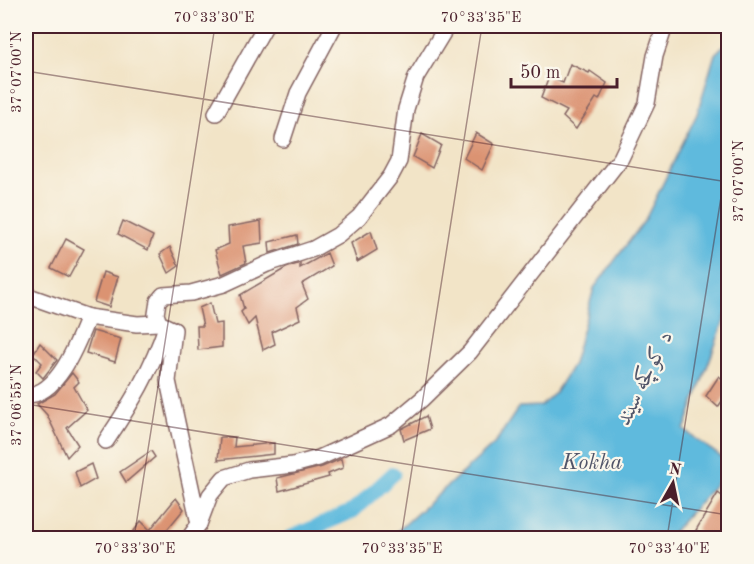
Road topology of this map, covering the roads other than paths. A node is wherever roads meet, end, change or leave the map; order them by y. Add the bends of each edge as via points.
1 (265, 26) edge
2 (334, 26) edge
3 (447, 26) edge
4 (665, 26) edge
5 (216, 113) dead end
6 (283, 139) dead end
7 (26, 295) edge
8 (88, 317) junction
9 (163, 325) junction
10 (26, 395) edge
11 (106, 441) dead end
12 (199, 524) junction
13 (189, 538) edge

1 - 5 street
2 - 6 street via 298,93
3 - 9 street via 416,77 406,109 399,161 359,217 338,236 313,249 224,284 163,295 156,314
4 - 12 street via 647,103 621,158 470,352 391,425 319,458 224,478 210,495
7 - 8 street
8 - 9 street
8 - 10 street via 68,362 48,387
9 - 11 street via 158,353 137,395
9 - 12 street via 174,330 168,381
12 - 13 street

